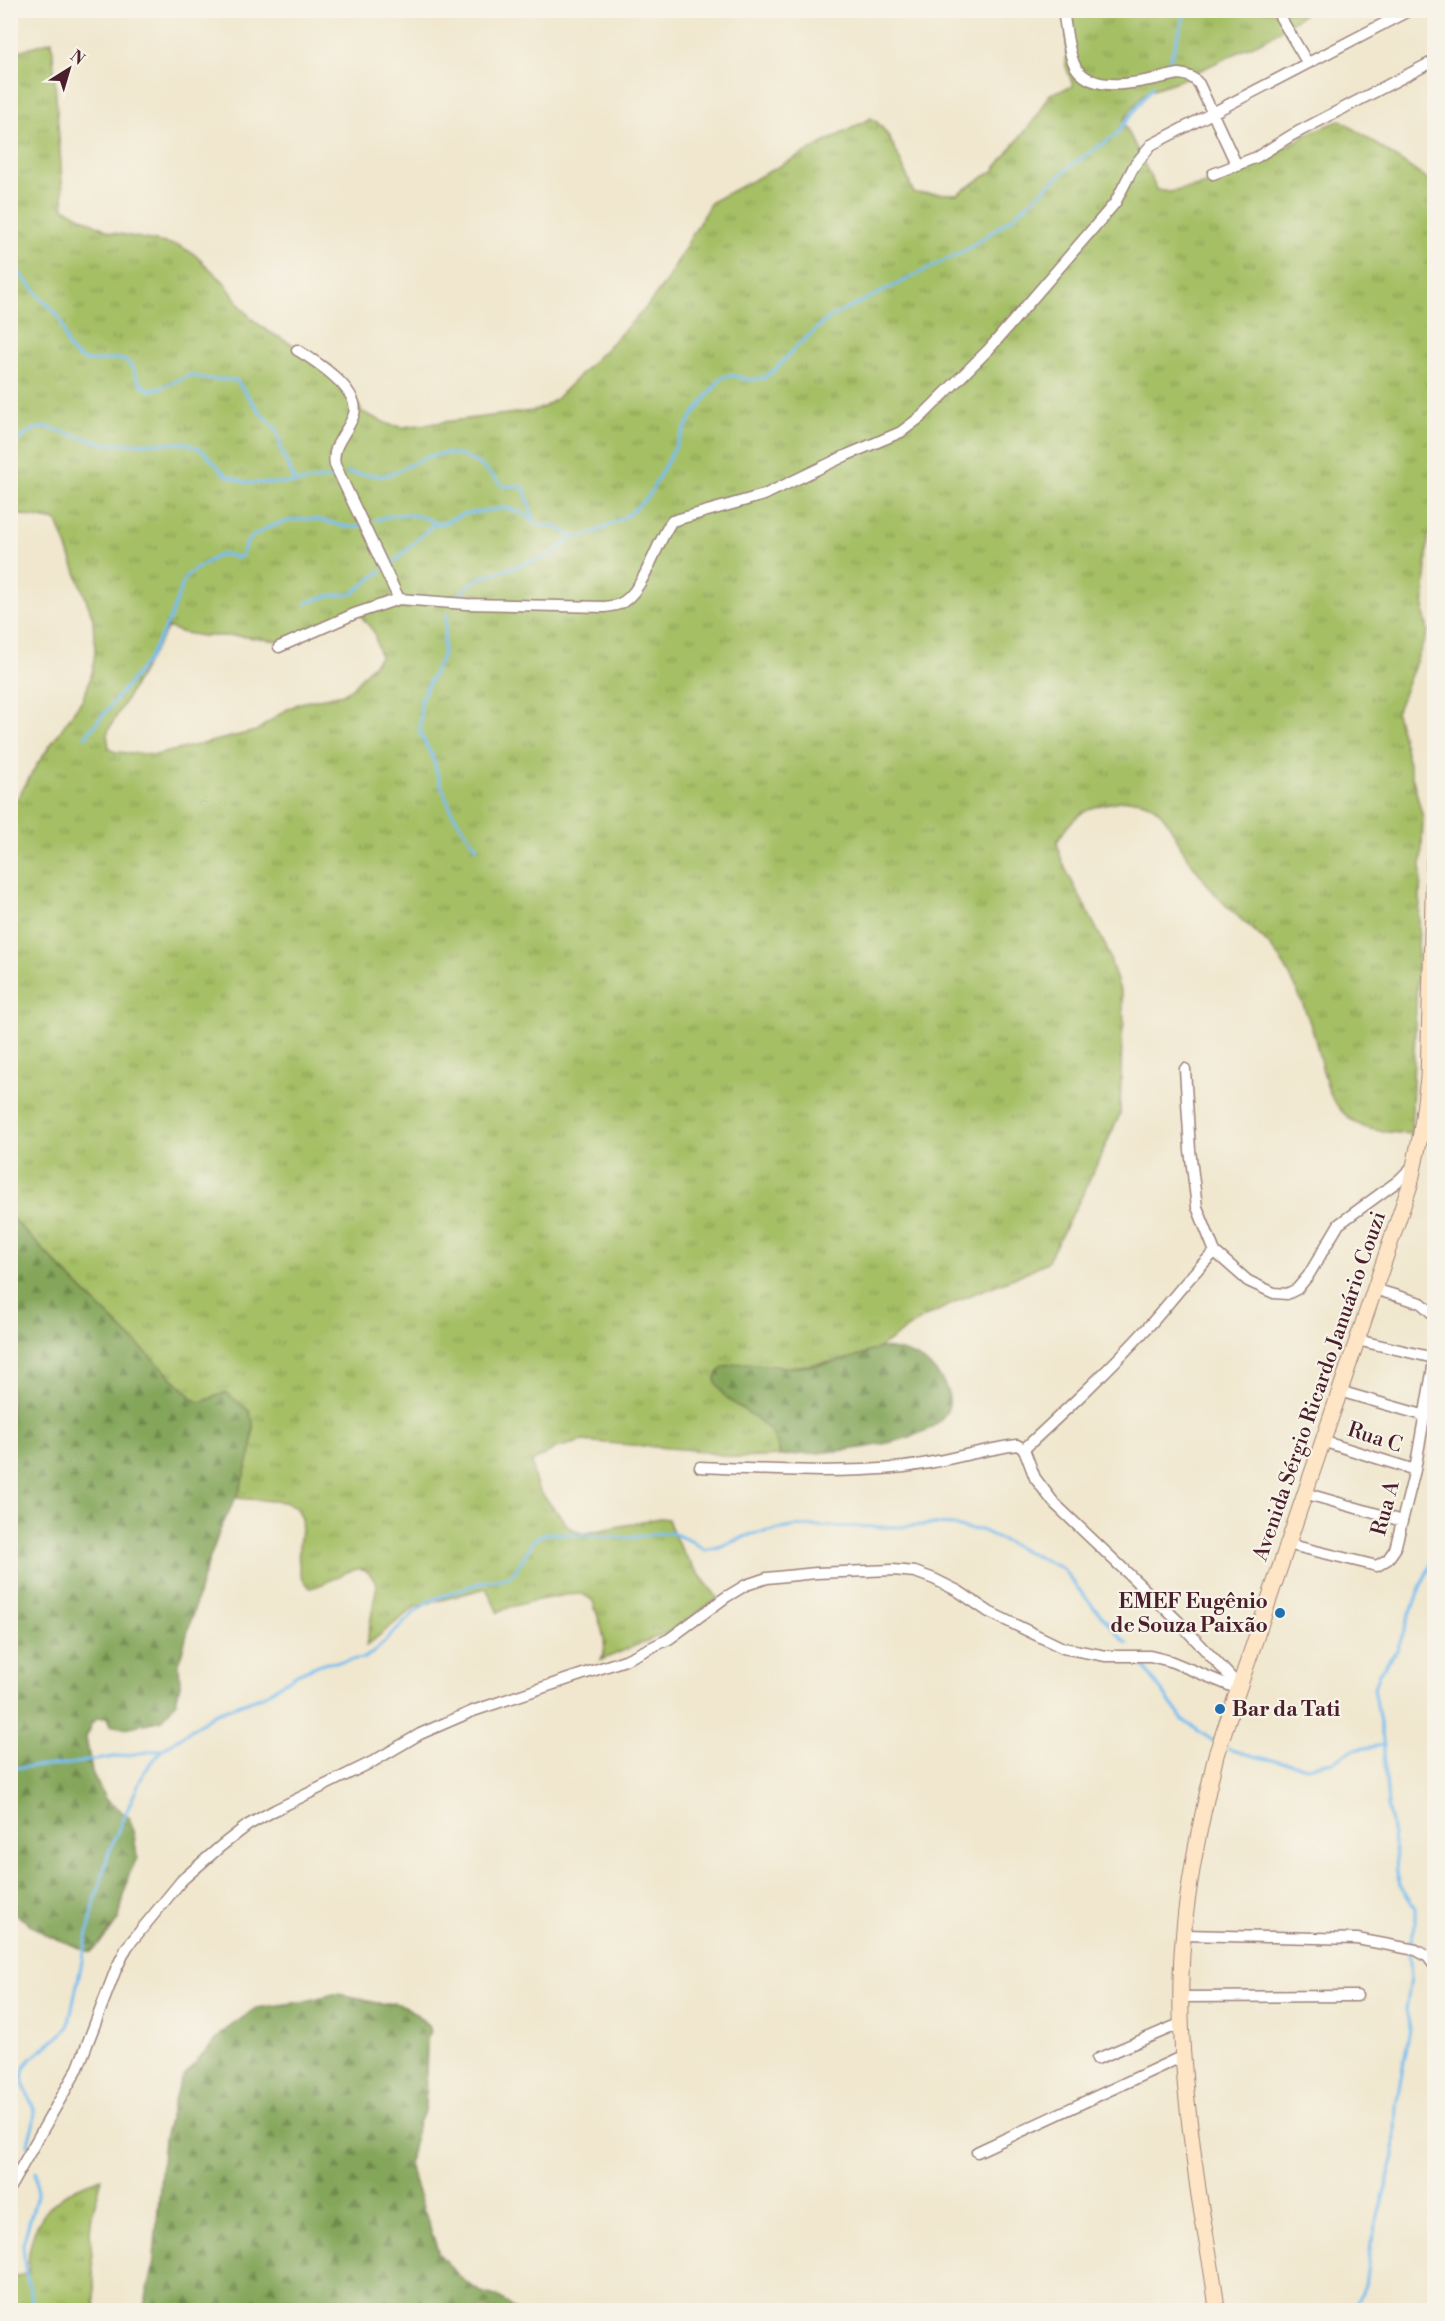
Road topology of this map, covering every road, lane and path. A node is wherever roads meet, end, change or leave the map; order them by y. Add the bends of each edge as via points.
1 (1063, 10) edge
2 (1276, 10) edge
3 (1410, 10) edge
4 (1434, 61) edge
5 (1306, 62) junction
6 (1212, 112) junction
7 (1237, 166) junction
8 (1213, 174) dead end
9 (297, 350) dead end
10 (399, 599) junction
11 (279, 647) dead end
12 (1434, 860) edge
13 (1185, 1069) dead end
14 (1414, 1166) junction
15 (1215, 1252) junction
16 (1374, 1289) junction
17 (1434, 1315) edge
18 (1357, 1340) junction
19 (1434, 1359) edge
20 (1339, 1391) junction
21 (1426, 1416) junction
22 (1322, 1441) junction
23 (1023, 1449) junction
24 (700, 1467) dead end
25 (1415, 1470) junction
26 (1304, 1493) junction
27 (1402, 1521) junction
28 (1287, 1544) junction
29 (1238, 1688) junction
30 (1184, 1935) junction
31 (1434, 1965) edge
32 (1358, 1996) dead end
33 (1181, 1997) junction
34 (1182, 2023) junction
35 (1183, 2055) junction
36 (1097, 2059) dead end
37 (977, 2152) dead end
38 (10, 2187) edge
39 (1217, 2310) edge

1 - 6 street via 1076,68 1088,79 1102,85 1187,75 1199,84
2 - 5 street
3 - 5 street
4 - 7 street
5 - 6 street
6 - 7 street
6 - 10 street via 1151,145 1142,154 1115,203 989,349 922,416 901,432 764,495 672,521 632,595 620,604 466,604
7 - 8 street
9 - 10 street via 332,374 354,405 334,451 334,465
10 - 11 street
12 - 14 street, Avenida Sérgio Ricardo Januário Couzi via 1428,1078
13 - 15 street via 1197,1207
14 - 15 street via 1339,1224 1308,1276 1287,1294 1274,1293 1248,1281
14 - 16 street, Avenida Sérgio Ricardo Januário Couzi
15 - 23 street via 1107,1372
16 - 17 street via 1421,1303
16 - 18 street, Avenida Sérgio Ricardo Januário Couzi
18 - 19 street
18 - 20 street, Avenida Sérgio Ricardo Januário Couzi
19 - 21 street, Rua A
20 - 21 street
20 - 22 street, Avenida Sérgio Ricardo Januário Couzi
21 - 25 street, Rua A
22 - 25 street, Rua C
22 - 26 street, Avenida Sérgio Ricardo Januário Couzi
23 - 24 street via 1017,1445 901,1467 806,1472
23 - 29 street via 1035,1478 1054,1503 1178,1622
25 - 27 street, Rua A
26 - 27 street
26 - 28 street, Avenida Sérgio Ricardo Januário Couzi
27 - 28 street, Rua A via 1395,1549 1388,1560 1377,1566
28 - 29 street, Avenida Sérgio Ricardo Januário Couzi
29 - 30 street, Avenida Sérgio Ricardo Januário Couzi via 1216,1755 1202,1816
29 - 38 street via 1150,1656 1106,1656 1063,1648 915,1572 893,1569 816,1573 767,1578 746,1585 669,1639 625,1660 473,1711 420,1734 248,1825 221,1846 182,1880 127,1947 78,2068
30 - 31 street via 1357,1939 1416,1950
30 - 33 street, Avenida Sérgio Ricardo Januário Couzi
32 - 33 street
33 - 34 street, Avenida Sérgio Ricardo Januário Couzi
34 - 35 street, Avenida Sérgio Ricardo Januário Couzi
34 - 36 street
35 - 37 street
35 - 39 street, Avenida Sérgio Ricardo Januário Couzi

